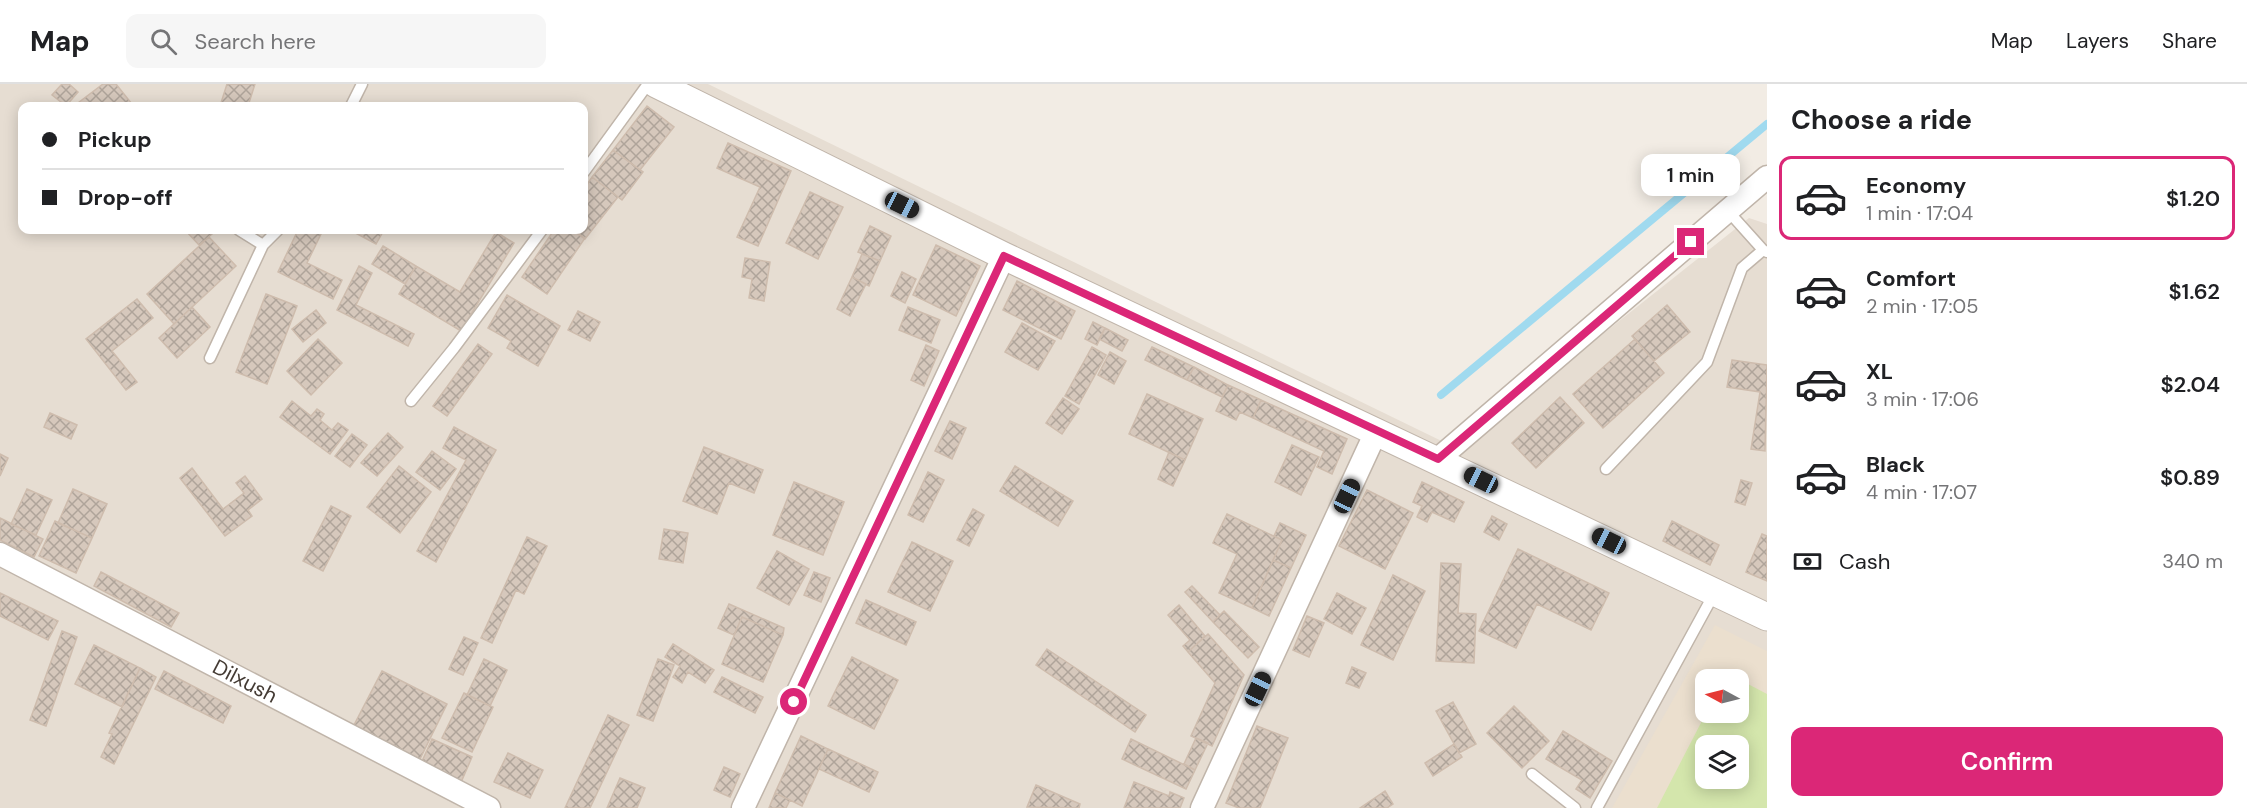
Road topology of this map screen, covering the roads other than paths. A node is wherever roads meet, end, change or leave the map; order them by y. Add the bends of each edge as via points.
1 (362, 84) edge
2 (648, 84) edge
3 (656, 84) edge
4 (353, 102) edge
5 (588, 166) edge
6 (1767, 177) edge
7 (1728, 211) junction
8 (246, 234) edge
9 (274, 234) edge
10 (539, 234) edge
11 (263, 244) junction
12 (1765, 251) edge
13 (1004, 256) junction
14 (210, 358) dead end
15 (411, 401) dead end
16 (1376, 432) junction
17 (1438, 459) junction
18 (1606, 469) dead end
19 (0, 554) edge
20 (1715, 592) junction
21 (1767, 617) edge
22 (1532, 774) dead end
23 (489, 808) edge
24 (743, 808) edge
25 (1202, 808) edge
26 (1575, 808) edge
27 (1597, 808) edge

1 - 4 lane
2 - 5 lane
3 - 13 street
6 - 7 street
7 - 12 lane
7 - 17 street
8 - 11 lane
9 - 11 lane
10 - 15 lane
11 - 14 lane
12 - 18 lane via 1742,268 1707,362
13 - 16 street
13 - 24 street
16 - 17 street
16 - 25 street
17 - 20 street
19 - 23 street, Dilxush
20 - 21 street
20 - 27 lane
22 - 26 lane

